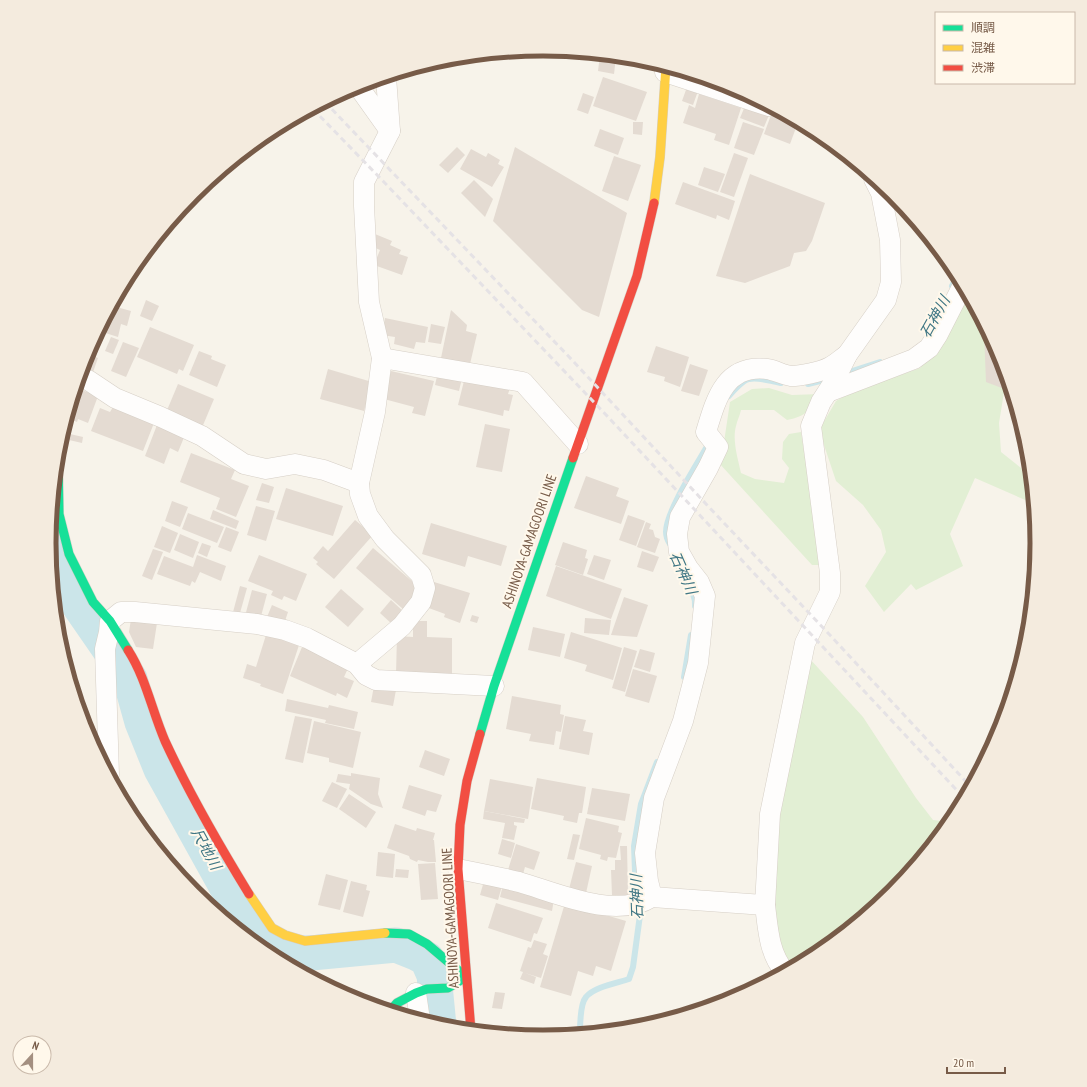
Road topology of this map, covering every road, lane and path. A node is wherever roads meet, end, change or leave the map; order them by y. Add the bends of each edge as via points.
1 (666, 72) edge
2 (386, 82) edge
3 (362, 91) edge
4 (390, 131) junction
5 (880, 192) edge
6 (960, 291) edge
7 (382, 358) junction
8 (844, 361) junction
9 (85, 379) edge
10 (830, 388) junction
11 (578, 444) junction
12 (360, 483) junction
13 (59, 494) edge
14 (108, 634) junction
15 (357, 664) junction
16 (494, 686) junction
17 (109, 764) edge
18 (458, 868) junction
19 (644, 901) junction
20 (765, 905) junction
21 (782, 969) edge
22 (466, 977) junction
23 (421, 991) junction
24 (394, 1007) edge
25 (420, 1015) edge
26 (470, 1026) edge

1 - 11 main road, ASHINOYA-GAMAGOORI LINE via 660,157 648,233 637,276
2 - 4 street
3 - 4 street
4 - 7 street via 364,182 369,302
5 - 8 street via 890,240 891,282 886,300
6 - 10 street via 929,348 914,359
7 - 11 street via 523,382
7 - 12 street via 375,412
8 - 10 street
8 - 19 street via 813,373 791,376 768,369 752,368 740,372 728,381 719,393 708,468 680,517 677,534 679,552 705,596 698,663 683,721 654,798 645,853 648,881
9 - 12 street via 115,398 202,436 244,464 266,469 295,464 324,470
10 - 20 street via 811,426 830,573 830,592 805,643 770,814
11 - 16 main road, ASHINOYA-GAMAGOORI LINE
12 - 15 street via 360,494 368,516 385,539 421,575 425,588 420,602 402,626
13 - 14 main road via 59,514 69,554
14 - 15 street via 121,612 257,624 307,638
14 - 17 street
14 - 22 main road via 137,664 165,740 194,797 234,870 272,928 285,935 305,940 390,932 409,934 427,944
15 - 16 street via 366,675 376,680
16 - 18 main road, ASHINOYA-GAMAGOORI LINE via 467,781 460,825
18 - 19 street via 595,905 614,906
18 - 22 main road, ASHINOYA-GAMAGOORI LINE
19 - 20 street
20 - 21 street via 771,949
22 - 23 main road via 448,988
22 - 26 main road, ASHINOYA-GAMAGOORI LINE
23 - 24 main road
23 - 25 street

